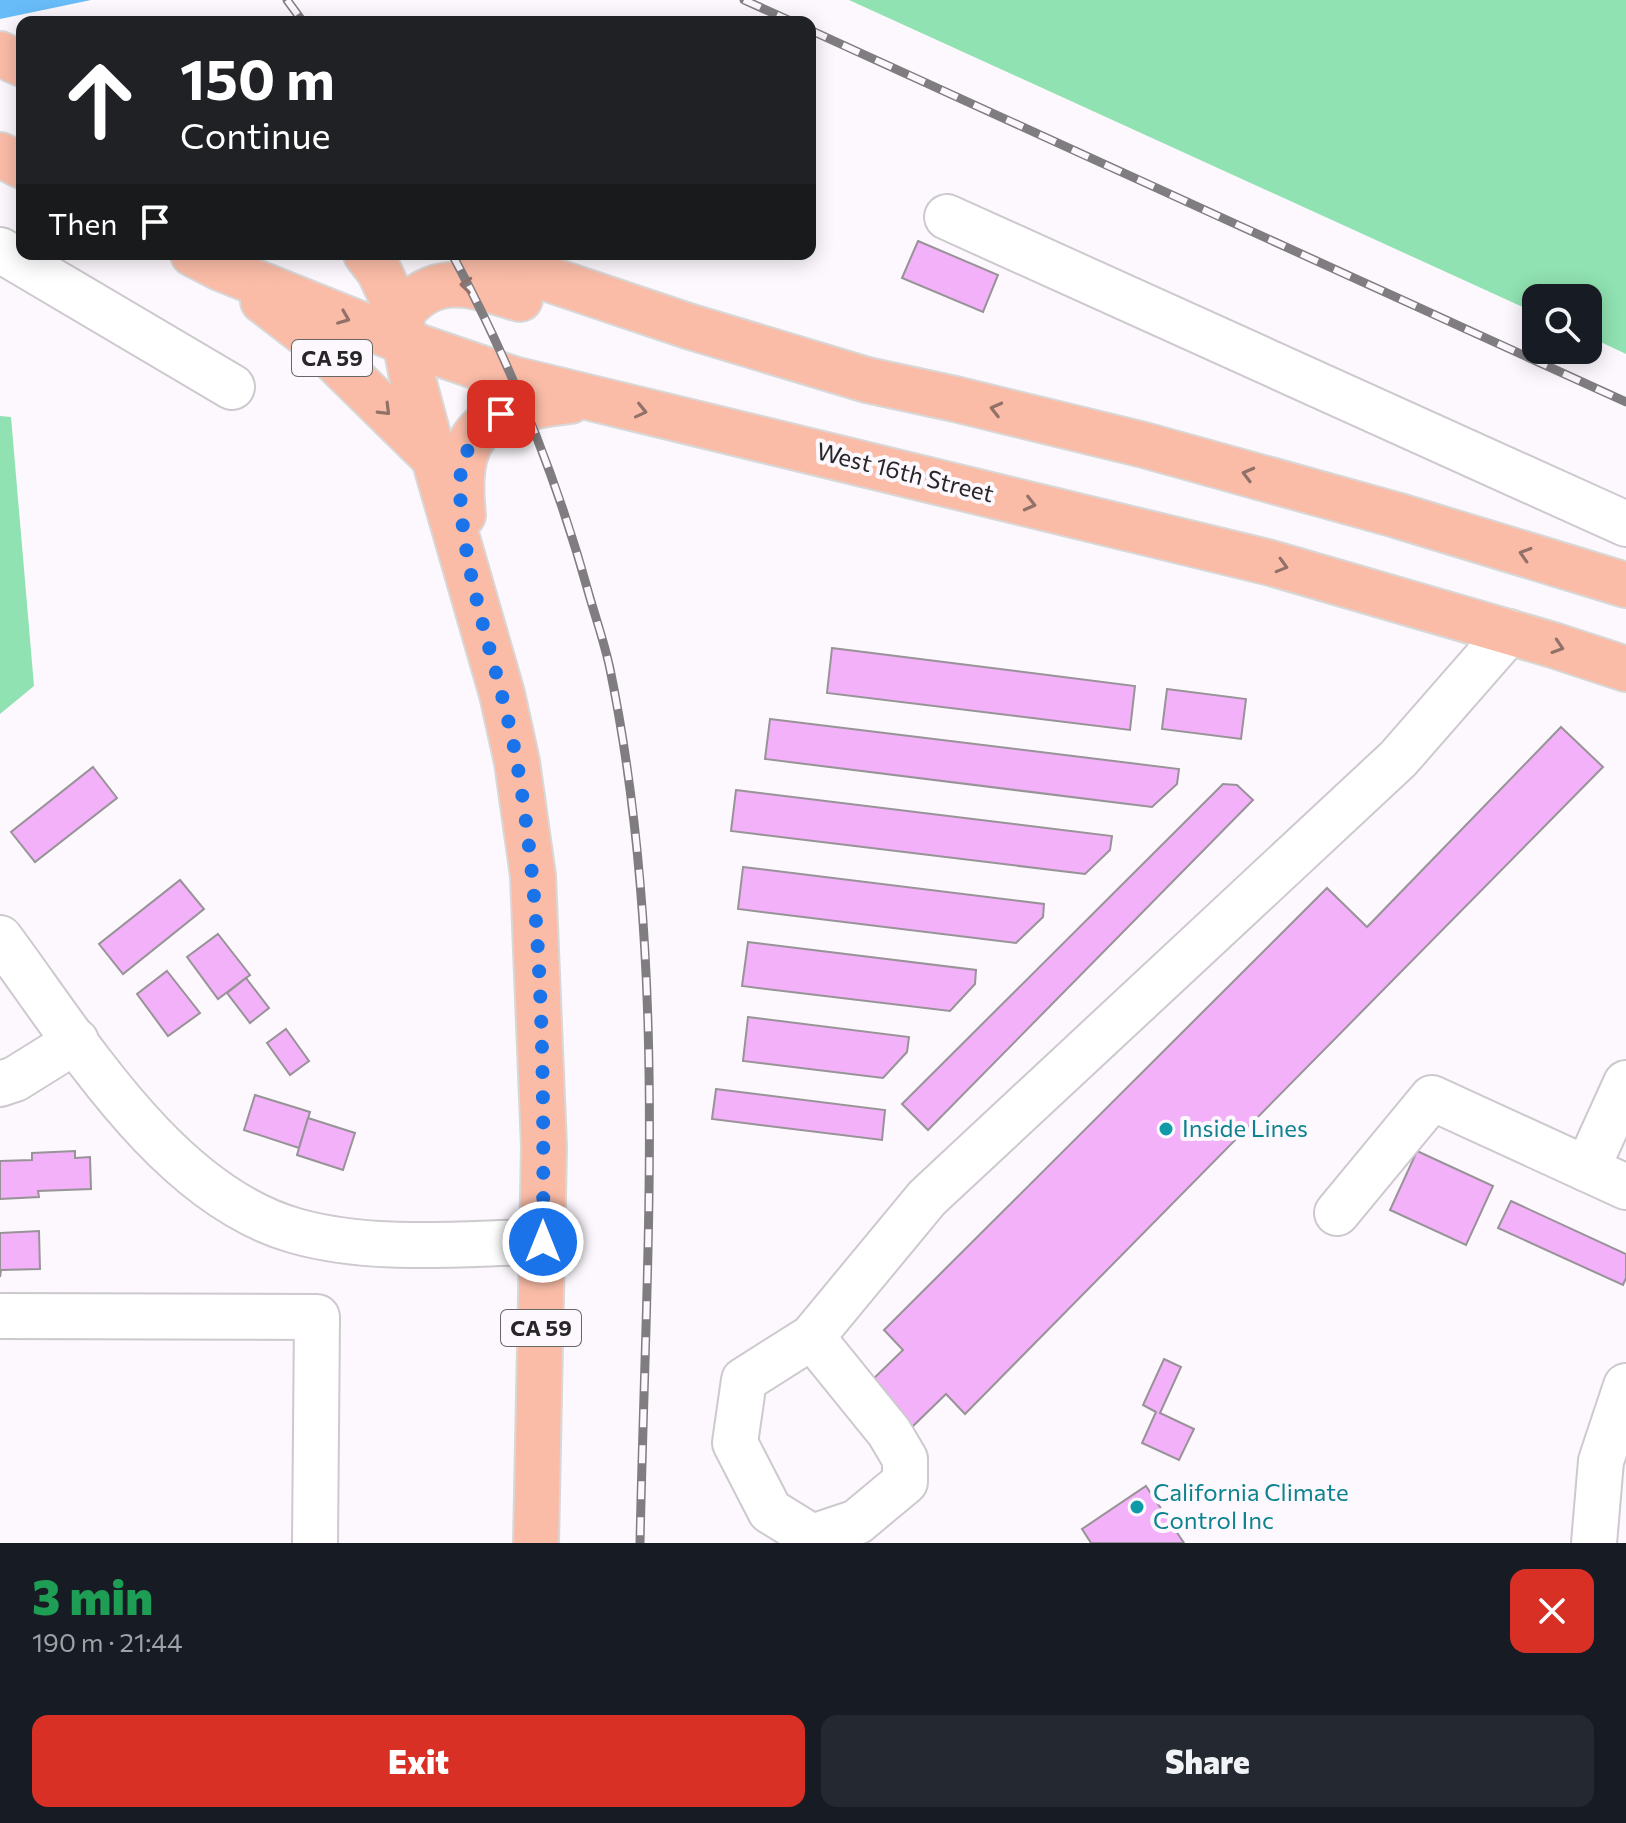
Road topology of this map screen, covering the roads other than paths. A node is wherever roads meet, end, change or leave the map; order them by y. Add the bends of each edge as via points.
1 (947, 217) dead end
2 (17, 260) edge
3 (371, 260) edge
4 (492, 260) edge
5 (206, 261) edge
6 (402, 329) junction
7 (867, 380) junction
8 (232, 387) dead end
9 (588, 399) junction
10 (434, 458) junction
11 (1626, 524) edge
12 (470, 577) junction
13 (1626, 585) edge
14 (1509, 632) junction
15 (1626, 669) edge
16 (0, 938) edge
17 (76, 1041) junction
18 (1626, 1083) edge
19 (0, 1084) edge
20 (1587, 1169) junction
21 (1626, 1187) edge
22 (1337, 1213) dead end
23 (543, 1242) junction
24 (0, 1316) edge
25 (812, 1337) junction
26 (1626, 1386) edge
27 (1605, 1523) edge
28 (315, 1543) edge
29 (536, 1543) edge

1 - 11 street
2 - 8 street
3 - 6 main road, CA 59
4 - 7 main road
5 -> 6 main road, West 16th Street
5 -> 10 main road, CA 59 via 315,341
7 -> 6 main road via 770,371 467,283 446,284 411,300
6 - 9 main road, West 16th Street via 513,379
6 - 10 main road, CA 59
13 -> 7 main road via 1144,445
9 - 12 main road via 501,414 486,423 469,446 460,490
9 -> 14 main road, West 16th Street via 1271,563
10 - 12 main road, CA 59
12 - 23 main road, CA 59 via 517,762 533,876
14 -> 15 main road, West 16th Street
14 - 25 street via 1398,759 927,1198
16 - 17 street
17 - 19 street
17 - 23 street via 122,1103 177,1158 230,1202 282,1225 376,1244
18 - 20 street
20 - 21 street
20 - 22 street via 1432,1098
23 - 29 main road, CA 59
24 - 28 street via 317,1317
25 - 25 street via 744,1380 735,1443 770,1511 812,1537 857,1522 905,1482 905,1459 889,1432
26 - 27 street via 1601,1461

